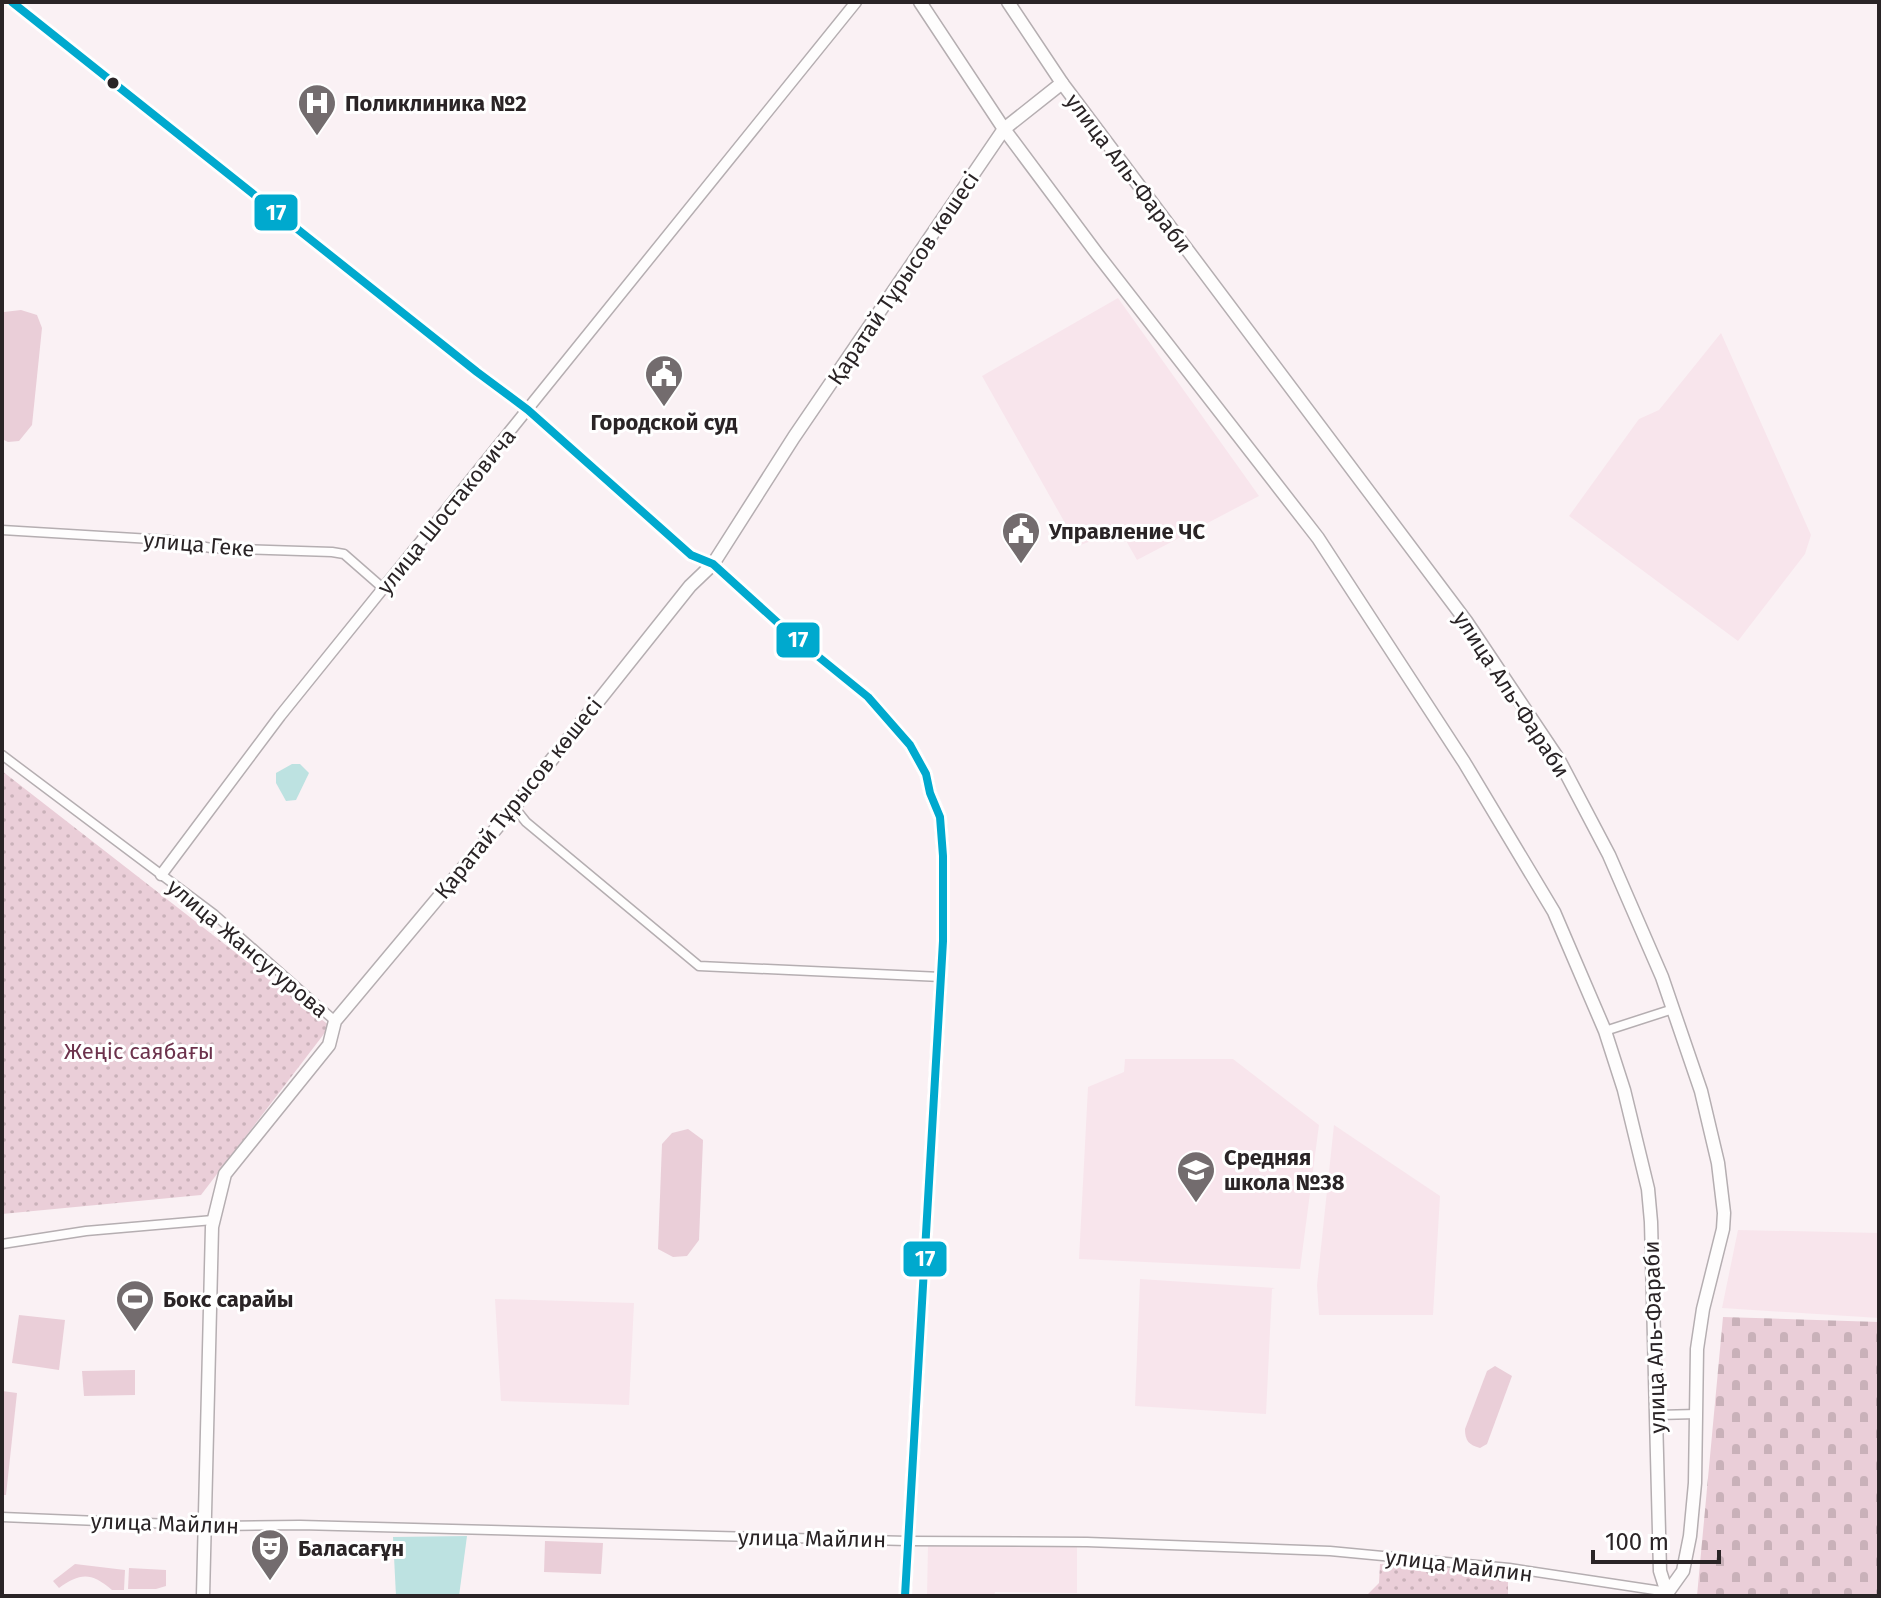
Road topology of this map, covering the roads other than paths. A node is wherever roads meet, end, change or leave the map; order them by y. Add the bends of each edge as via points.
1 (12, 2) edge
2 (856, 2) edge
3 (920, 2) edge
4 (1008, 2) edge
5 (1062, 83) junction
6 (1004, 129) junction
7 (528, 410) junction
8 (2, 530) edge
9 (713, 564) junction
10 (384, 589) junction
11 (2, 755) edge
12 (514, 807) junction
13 (161, 875) junction
14 (941, 977) junction
15 (1673, 1009) junction
16 (335, 1021) junction
17 (1605, 1031) junction
18 (213, 1220) junction
19 (2, 1244) edge
20 (1697, 1414) junction
21 (1657, 1415) junction
22 (2, 1517) edge
23 (203, 1525) junction
24 (907, 1541) junction
25 (1661, 1542) junction
26 (1689, 1545) junction
27 (1668, 1594) edge
28 (203, 1596) edge
29 (905, 1596) edge

1 - 7 street
2 - 7 street, улица Шостаковича
3 - 6 main road, улица Аль-Фараби
4 - 5 main road, улица Аль-Фараби
5 - 6 main road, Қаратай Тұрысов көшесі
5 - 15 main road, улица Аль-Фараби via 1523,704 1609,855
6 - 9 main road, Қаратай Тұрысов көшесі
6 - 17 main road, улица Аль-Фараби via 1318,538 1437,716 1554,912
7 - 9 street via 691,555
7 - 10 street, улица Шостаковича
8 - 10 street, улица Геке via 168,540 211,548 332,552 344,554
9 - 12 main road, Қаратай Тұрысов көшесі
9 - 14 street via 868,697 910,745 940,817
10 - 13 street, улица Шостаковича
11 - 13 street, улица Жансугурова
12 - 14 street via 699,966
12 - 16 main road, Қаратай Тұрысов көшесі
13 - 16 street, улица Жансугурова via 215,915
14 - 24 street
15 - 17 street
15 - 20 main road, улица Аль-Фараби via 1711,1129 1724,1213 1697,1349
16 - 18 main road, Қаратай Тұрысов көшесі via 329,1045 225,1174
17 - 21 main road, улица Аль-Фараби via 1648,1189
18 - 19 street
18 - 23 main road, Қаратай Тұрысов көшесі
20 - 21 street
20 - 26 main road, улица Аль-Фараби
21 - 25 main road, улица Аль-Фараби
22 - 23 street, улица Майлин
23 - 24 street, улица Майлин
23 - 28 main road, Қаратай Тұрысов көшесі
24 - 27 street, улица Майлин via 1330,1551 1509,1568
24 - 29 street
25 - 26 main road
25 - 27 main road, улица Аль-Фараби via 1660,1571
26 - 27 main road, улица Аль-Фараби via 1683,1571

